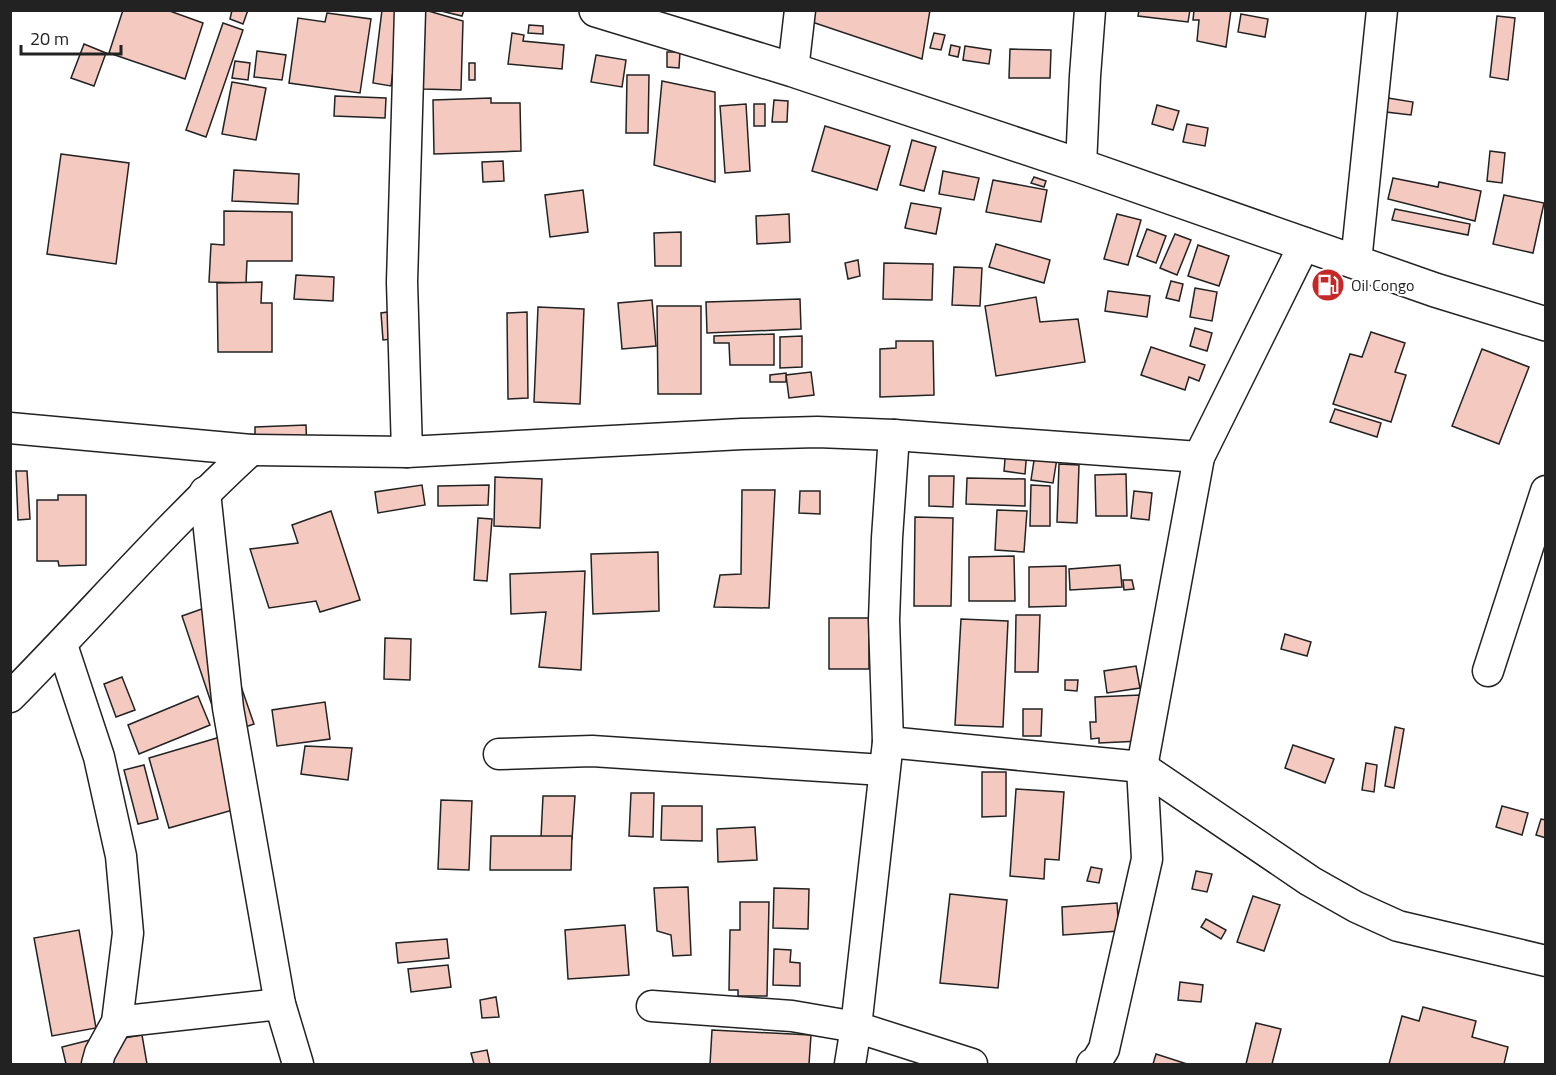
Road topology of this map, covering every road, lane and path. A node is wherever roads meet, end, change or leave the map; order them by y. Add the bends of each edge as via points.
1 (410, 10) edge
2 (596, 10) edge
3 (800, 10) edge
4 (1090, 10) edge
5 (1382, 10) edge
6 (793, 70) junction
7 (1081, 166) junction
8 (1305, 243) junction
9 (1356, 262) junction
10 (1542, 319) edge
11 (10, 428) edge
12 (894, 435) junction
13 (250, 450) junction
14 (407, 452) junction
15 (1199, 457) junction
16 (1545, 491) edge
17 (205, 492) junction
18 (62, 645) junction
19 (1488, 670) dead end
20 (10, 696) edge
21 (499, 754) dead end
22 (886, 756) junction
23 (1142, 767) junction
24 (1545, 961) edge
25 (280, 1004) junction
26 (652, 1006) dead end
27 (117, 1022) junction
28 (856, 1027) junction
29 (97, 1065) edge
30 (298, 1065) edge
31 (850, 1065) edge
32 (972, 1065) edge
33 (1092, 1065) edge

1 - 14 street via 402,282
2 - 6 highway
3 - 6 street
4 - 7 street
5 - 9 street
6 - 7 highway
7 - 8 highway
8 - 9 highway
8 - 15 street
9 - 10 highway via 1435,290
11 - 13 street
12 - 14 street via 742,434
12 - 15 street
12 - 22 street via 884,620
13 - 14 street
13 - 17 street
15 - 23 street
16 - 19 street
17 - 18 street
17 - 25 street via 228,708
18 - 20 street
18 - 27 street via 99,757 121,856 128,933
21 - 22 street
22 - 23 street
22 - 28 street
23 - 24 street via 1310,881 1356,907 1398,926
23 - 33 street via 1147,859 1104,1049
25 - 27 street
25 - 30 street
26 - 28 street via 792,1016
27 - 29 street
28 - 31 street
28 - 32 street

